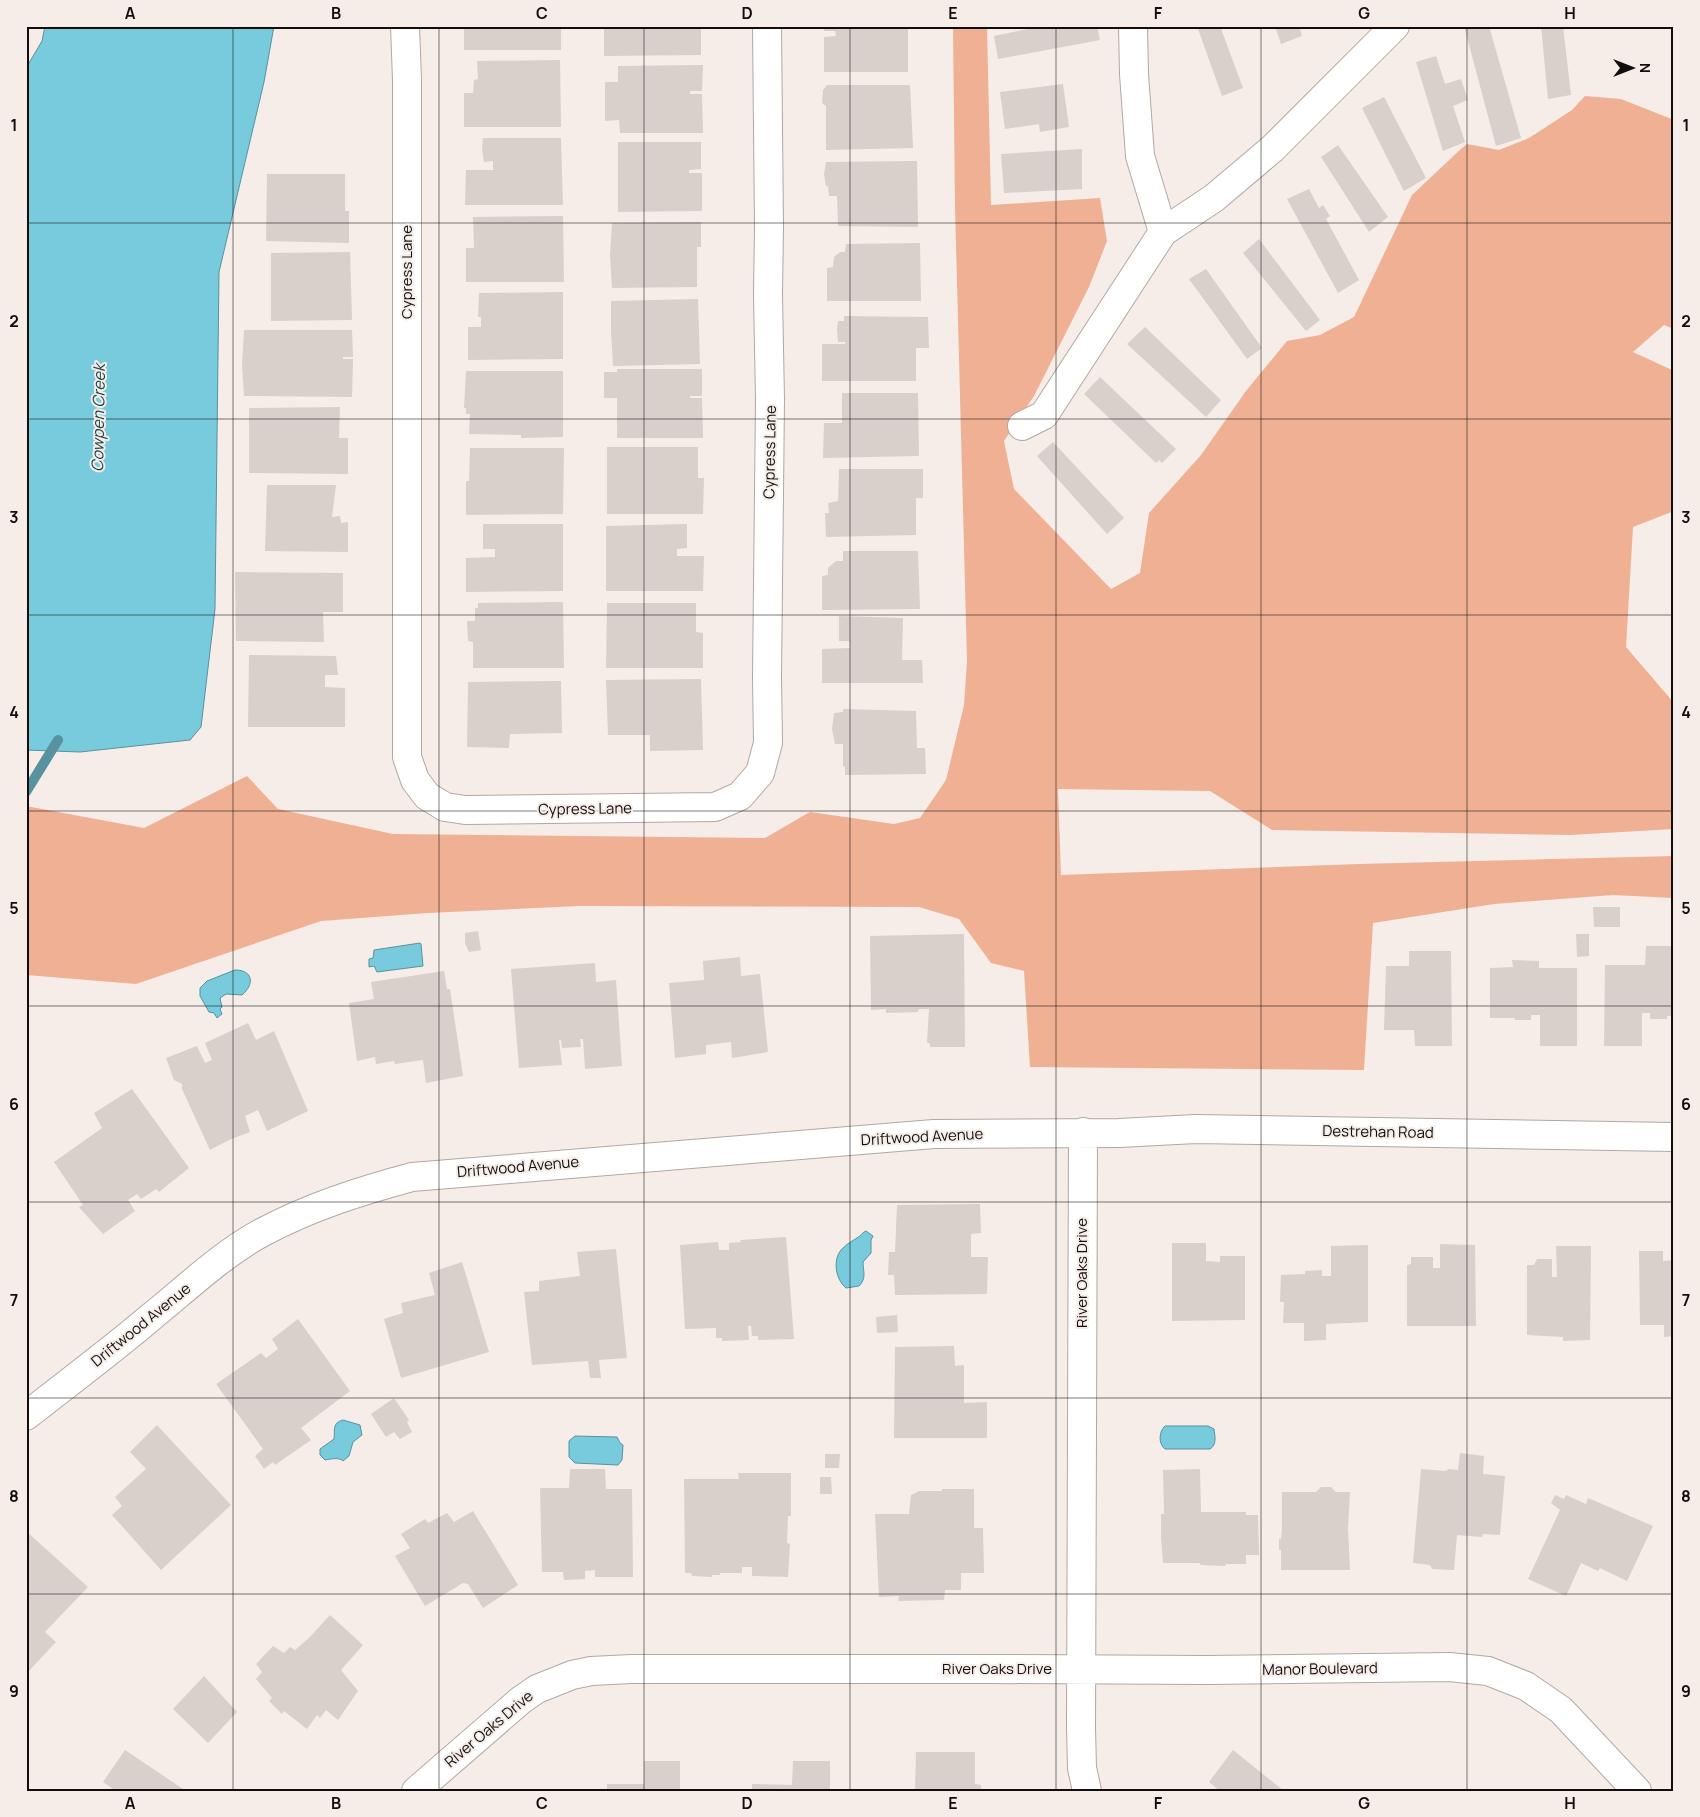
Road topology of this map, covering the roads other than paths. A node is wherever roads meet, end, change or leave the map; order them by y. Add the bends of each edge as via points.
1 (405, 26) edge
2 (767, 26) edge
3 (1133, 26) edge
4 (1395, 26) edge
5 (1163, 232) junction
6 (1022, 426) dead end
7 (1083, 1132) junction
8 (1674, 1137) edge
9 (26, 1416) edge
10 (1081, 1669) junction
11 (416, 1791) edge
12 (1086, 1791) edge
13 (1637, 1791) edge

1 - 2 street, Cypress Lane via 407,757 415,780 427,796 444,807 465,810 715,807 740,796 760,773 768,743
3 - 5 street via 1140,156
4 - 5 street via 1272,149 1214,198
5 - 6 street via 1044,415
7 - 8 street, Destrehan Road via 1196,1129
7 - 9 street, Driftwood Avenue via 934,1134 412,1177 335,1200 296,1216 228,1254
7 - 10 street, River Oaks Drive
10 - 11 street, River Oaks Drive via 592,1671 554,1681 520,1700
10 - 12 street via 1082,1768
10 - 13 street, Manor Boulevard via 1449,1667 1488,1672 1526,1686 1561,1710

